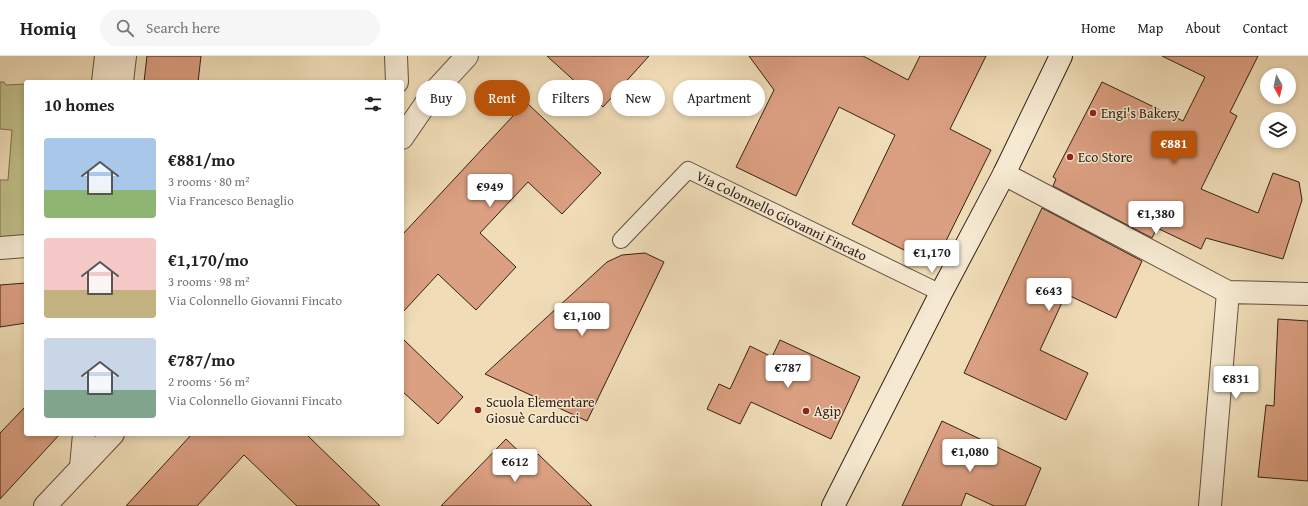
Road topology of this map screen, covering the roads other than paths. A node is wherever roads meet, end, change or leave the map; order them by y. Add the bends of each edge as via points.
1 (106, 56) edge
2 (125, 56) edge
3 (396, 56) edge
4 (467, 56) edge
5 (1061, 56) edge
6 (103, 80) edge
7 (122, 80) edge
8 (397, 80) edge
9 (404, 135) edge
10 (1004, 174) junction
11 (621, 240) dead end
12 (24, 246) edge
13 (0, 248) edge
14 (1228, 292) junction
15 (941, 293) junction
16 (1308, 294) edge
17 (84, 436) edge
18 (111, 436) edge
19 (81, 467) junction
20 (45, 506) edge
21 (833, 506) edge
22 (1210, 506) edge

1 - 6 street
2 - 7 street
3 - 8 street
4 - 9 street via 433,93
5 - 10 street
10 - 14 street
10 - 15 street
11 - 15 lane, Via Colonnello Giovanni Fincato via 688,170
12 - 13 street
14 - 16 street
14 - 22 street
15 - 21 street
17 - 19 street
18 - 19 street
19 - 20 street

